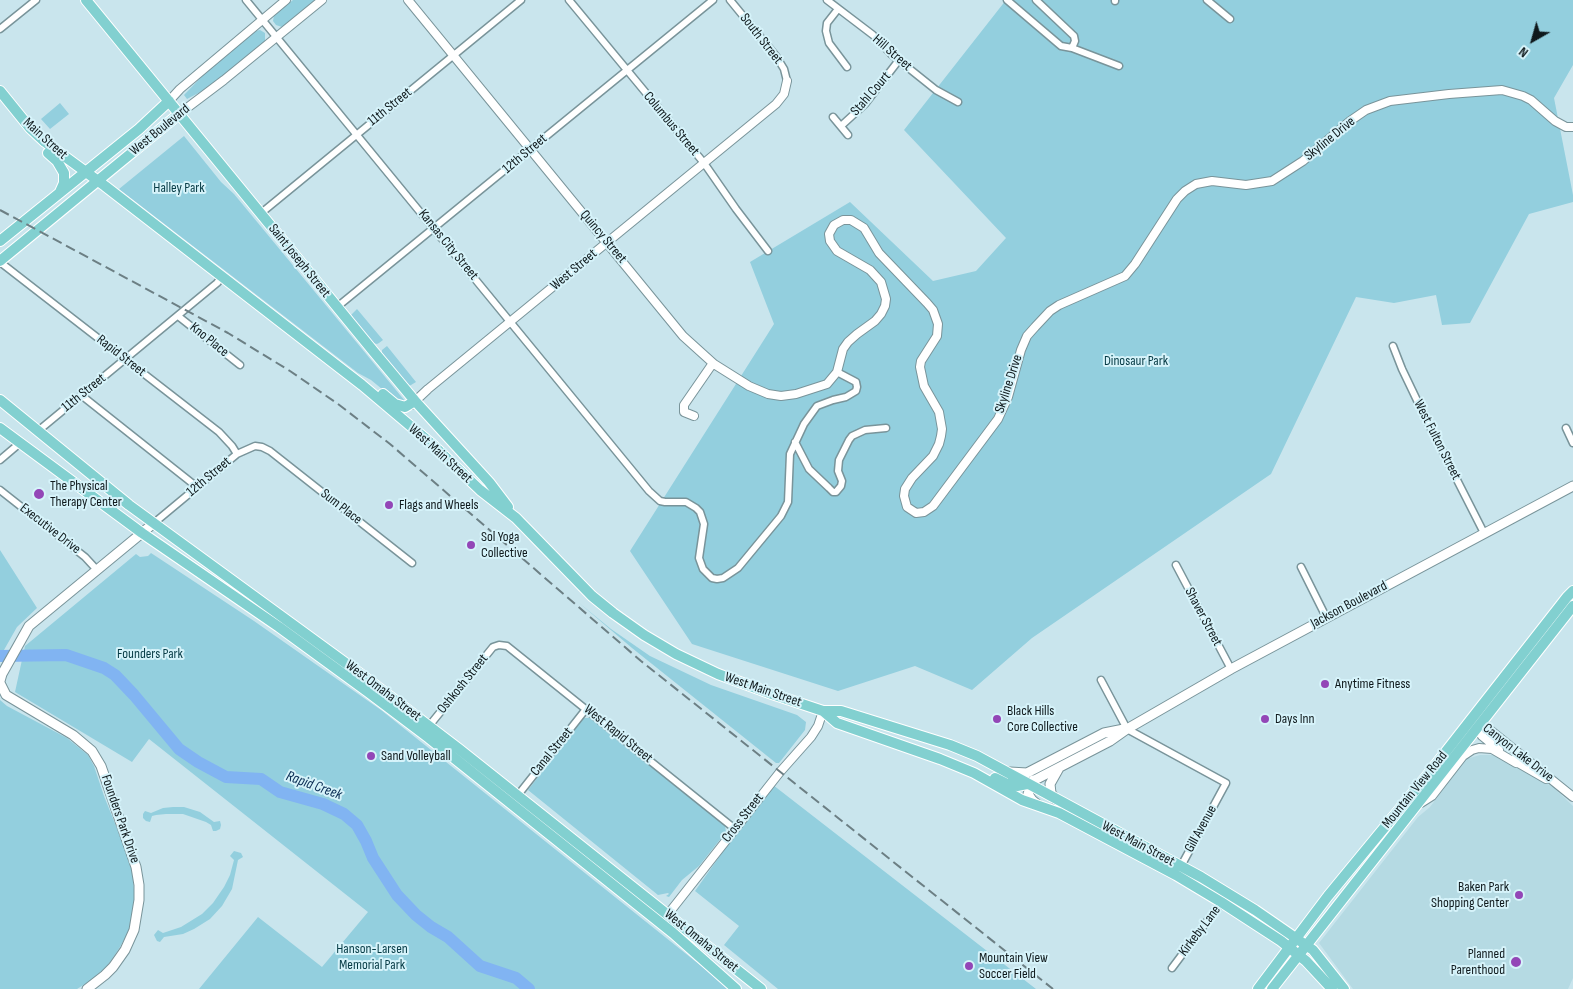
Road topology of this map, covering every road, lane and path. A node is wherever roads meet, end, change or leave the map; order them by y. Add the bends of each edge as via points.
1 (36, 0) edge
2 (86, 0) edge
3 (246, 0) edge
4 (286, 0) edge
5 (322, 0) edge
6 (408, 0) edge
7 (521, 0) edge
8 (569, 0) edge
9 (713, 0) edge
10 (730, 0) edge
11 (828, 0) edge
12 (1007, 0) edge
13 (1036, 0) edge
14 (1207, 0) edge
15 (838, 9) junction
16 (1230, 19) dead end
17 (262, 20) junction
18 (0, 29) edge
19 (277, 38) junction
20 (1072, 48) junction
21 (454, 55) junction
22 (899, 60) junction
23 (1119, 66) dead end
24 (847, 67) dead end
25 (627, 70) junction
26 (787, 82) joint
27 (0, 91) edge
28 (168, 102) junction
29 (958, 102) dead end
30 (179, 114) junction
31 (833, 117) dead end
32 (841, 126) junction
33 (1573, 127) edge
34 (30, 128) junction
35 (357, 134) junction
36 (848, 135) dead end
37 (530, 149) junction
38 (704, 163) junction
39 (85, 172) junction
40 (97, 180) junction
41 (60, 193) junction
42 (260, 214) junction
43 (435, 228) junction
44 (0, 241) edge
45 (607, 242) junction
46 (768, 251) dead end
47 (0, 262) edge
48 (222, 277) junction
49 (337, 308) junction
50 (178, 316) junction
51 (511, 322) junction
52 (1393, 346) dead end
53 (125, 359) junction
54 (713, 364) junction
55 (240, 366) dead end
56 (837, 372) junction
57 (350, 376) junction
58 (81, 396) junction
59 (0, 400) edge
60 (415, 401) junction
61 (399, 416) junction
62 (694, 416) dead end
63 (0, 428) edge
64 (886, 428) dead end
65 (1566, 428) dead end
66 (38, 431) junction
67 (794, 442) junction
68 (20, 443) junction
69 (1573, 443) edge
70 (270, 451) joint
71 (237, 454) junction
72 (0, 460) edge
73 (1573, 486) edge
74 (197, 487) junction
75 (0, 490) edge
76 (516, 518) junction
77 (154, 523) junction
78 (142, 533) junction
79 (1484, 533) junction
80 (412, 564) dead end
81 (1176, 565) dead end
82 (1301, 566) dead end
83 (97, 570) junction
84 (1573, 591) edge
85 (1573, 606) edge
86 (1326, 617) junction
87 (499, 644) joint
88 (1231, 669) junction
89 (1, 679) edge
90 (1101, 680) dead end
91 (586, 709) junction
92 (823, 711) junction
93 (1470, 719) junction
94 (429, 726) junction
95 (1479, 726) junction
96 (1127, 729) junction
97 (874, 737) junction
98 (1083, 744) junction
99 (1516, 763) junction
100 (1059, 768) junction
101 (1002, 769) junction
102 (1030, 783) junction
103 (1564, 789) junction
104 (518, 795) junction
105 (1573, 797) edge
106 (1055, 799) junction
107 (1041, 806) junction
108 (1413, 809) junction
109 (734, 829) junction
110 (1178, 871) junction
111 (1225, 897) junction
112 (668, 914) junction
113 (661, 924) junction
114 (1297, 938) junction
115 (1306, 944) junction
116 (1290, 948) junction
117 (1298, 955) junction
118 (1172, 968) dead end
119 (87, 989) edge
120 (736, 989) edge
121 (761, 989) edge
122 (1258, 989) edge
123 (1272, 989) edge
124 (1332, 989) edge
125 (1344, 989) edge

1 - 18 street
2 - 28 main road, Saint Joseph Street
3 - 17 street, Kansas City Street
4 - 17 street, West Boulevard
5 - 19 street, West Boulevard
6 - 21 street, Quincy Street
7 - 21 street, 11th Street
8 - 25 street, Columbus Street
9 - 25 street, 12th Street
10 - 26 street, South Street via 776,56
11 - 15 street, Hill Street
12 - 20 street via 1061,46
13 - 20 street via 1074,36
14 - 16 street
15 - 22 street, Hill Street via 873,35
15 - 24 street via 827,23 826,31 828,43
17 - 19 street, Kansas City Street
17 - 28 street, West Boulevard
19 - 30 street, West Boulevard
19 - 35 street, Kansas City Street
20 - 23 street
21 - 35 street, 11th Street
21 - 37 street, Quincy Street
22 - 29 street, Hill Street via 936,90
22 - 32 street, Stahl Court via 865,104
25 - 37 street, 12th Street
25 - 38 street, Columbus Street
26 - 38 street, West Street via 784,94 776,104
27 - 34 main road, Main Street
28 - 30 main road, Saint Joseph Street
28 - 39 main road, West Boulevard
30 - 40 main road, West Boulevard
30 - 42 main road, Saint Joseph Street
31 - 32 street
32 - 36 street
33 - 56 street, Skyline Drive via 1555,121 1524,96 1502,90 1390,101 1355,117 1303,161 1272,182 1246,185 1212,181 1196,184 1177,199 1125,276 1060,305 1031,331 1021,350 1008,398 998,419 938,499 924,512 910,510 904,496 908,484 933,456 941,436 939,412 920,373 921,361 937,336 938,324 933,310 879,253 864,228 852,220 834,225 829,234 830,241 837,251 875,274 886,299 875,321 843,349
34 - 39 main road, Main Street
34 - 41 main road via 39,145 64,173
35 - 42 street, 11th Street
35 - 43 street, Kansas City Street
37 - 43 street, 12th Street
37 - 45 street, Quincy Street
38 - 45 street, West Street
38 - 46 street, Columbus Street
39 - 40 main road, Main Street
39 - 41 main road, West Boulevard
40 - 47 main road, West Boulevard
40 - 48 main road, West Main Street
41 - 44 main road, West Boulevard
42 - 49 main road, Saint Joseph Street
43 - 49 street, 12th Street
43 - 51 street, Kansas City Street
45 - 51 street, West Street
45 - 54 street, Quincy Street via 684,336
47 - 53 street, Rapid Street
48 - 50 street, 11th Street
48 - 57 main road, West Main Street
49 - 60 main road, Saint Joseph Street
50 - 53 street, 11th Street
50 - 55 street, Kno Place
51 - 60 street, West Street
51 - 67 street, Kansas City Street via 649,491 660,500 686,502 700,512 704,524 700,564 712,578 723,578 745,562 785,509
52 - 79 street, West Fulton Street
53 - 58 street, 11th Street
53 - 71 street, Rapid Street via 219,432
54 - 56 street, Quincy Street via 749,386 781,396 823,386
54 - 62 street via 684,404 684,412
56 - 67 street via 856,382 856,391 817,406
57 - 60 main road via 372,384 399,406 405,407
57 - 61 main road, West Main Street
58 - 66 street, 11th Street
58 - 74 street
59 - 66 main road, West Omaha Street
60 - 61 street, West Street
60 - 76 main road, Saint Joseph Street via 489,482
61 - 76 main road, West Main Street via 480,490
63 - 68 main road, West Omaha Street
64 - 67 street via 865,430 852,436 839,460 838,471 842,481 836,492 809,468
65 - 69 street
66 - 77 main road, West Omaha Street
68 - 72 street
68 - 78 main road, West Omaha Street
70 - 71 street, 12th Street via 255,446
70 - 80 street, Sum Place
71 - 74 street, 12th Street
73 - 79 main road, Jackson Boulevard
74 - 77 street, 12th Street
75 - 83 street, Executive Drive
76 - 92 main road, West Main Street via 592,596 644,636 718,674
77 - 78 main road, Founders Park Drive
77 - 94 main road, West Omaha Street
78 - 83 main road, Founders Park Drive
78 - 113 main road, West Omaha Street via 368,692
79 - 86 main road, Jackson Boulevard
81 - 88 street, Shaver Street
82 - 86 street
83 - 89 main road, Founders Park Drive via 29,626
84 - 93 main road, Mountain View Road
85 - 95 main road, Mountain View Road
86 - 88 main road, Jackson Boulevard
87 - 91 street, West Rapid Street via 507,646
87 - 94 street, Oshkosh Street
88 - 96 main road, Jackson Boulevard
89 - 119 main road, Founders Park Drive via 6,694 78,739 97,757 136,867 140,885 139,906 130,939 106,975
90 - 96 street
91 - 104 street, Canal Street
91 - 109 street, West Rapid Street
92 - 97 main road, West Main Street via 837,723
92 - 101 main road, West Main Street via 841,711 950,745
92 - 109 street, Cross Street via 811,737
93 - 95 street, Canyon Lake Drive
93 - 114 main road, Mountain View Road
94 - 104 main road, West Omaha Street
95 - 99 street, Canyon Lake Drive via 1482,736
95 - 103 street, Canyon Lake Drive
95 - 108 main road, Mountain View Road
96 - 98 main road, Jackson Boulevard via 1104,733
96 - 100 main road, Jackson Boulevard
96 - 110 street, Gill Avenue via 1226,783
97 - 102 main road via 897,739 943,753 1005,783 1017,786
97 - 107 main road, West Main Street via 952,764 1022,800
98 - 101 main road, Jackson Boulevard via 1027,773
98 - 102 main road via 1074,754 1036,776
99 - 103 street, Canyon Lake Drive
99 - 108 street via 1492,749 1472,750 1463,756 1432,796
100 - 102 main road, Jackson Boulevard
100 - 106 main road via 1050,784
101 - 102 main road, West Main Street
102 - 106 main road, West Main Street
102 - 107 main road via 1030,798
103 - 105 street, Canyon Lake Drive
104 - 112 main road, West Omaha Street
106 - 110 main road, West Main Street
107 - 110 main road, West Main Street
108 - 115 main road, Mountain View Road
109 - 112 street, Cross Street
110 - 111 main road, West Main Street
111 - 114 main road, West Main Street
111 - 116 main road, West Main Street
111 - 118 street, Kirkeby Lane
112 - 113 street, Cross Street
112 - 121 main road, West Omaha Street
113 - 120 main road, West Omaha Street
114 - 115 main road, West Main Street
114 - 116 main road, Mountain View Road
115 - 117 main road, Mountain View Road
115 - 125 main road, West Main Street
116 - 117 main road, West Main Street
116 - 122 main road, Mountain View Road
117 - 123 main road, Mountain View Road
117 - 124 main road, West Main Street

